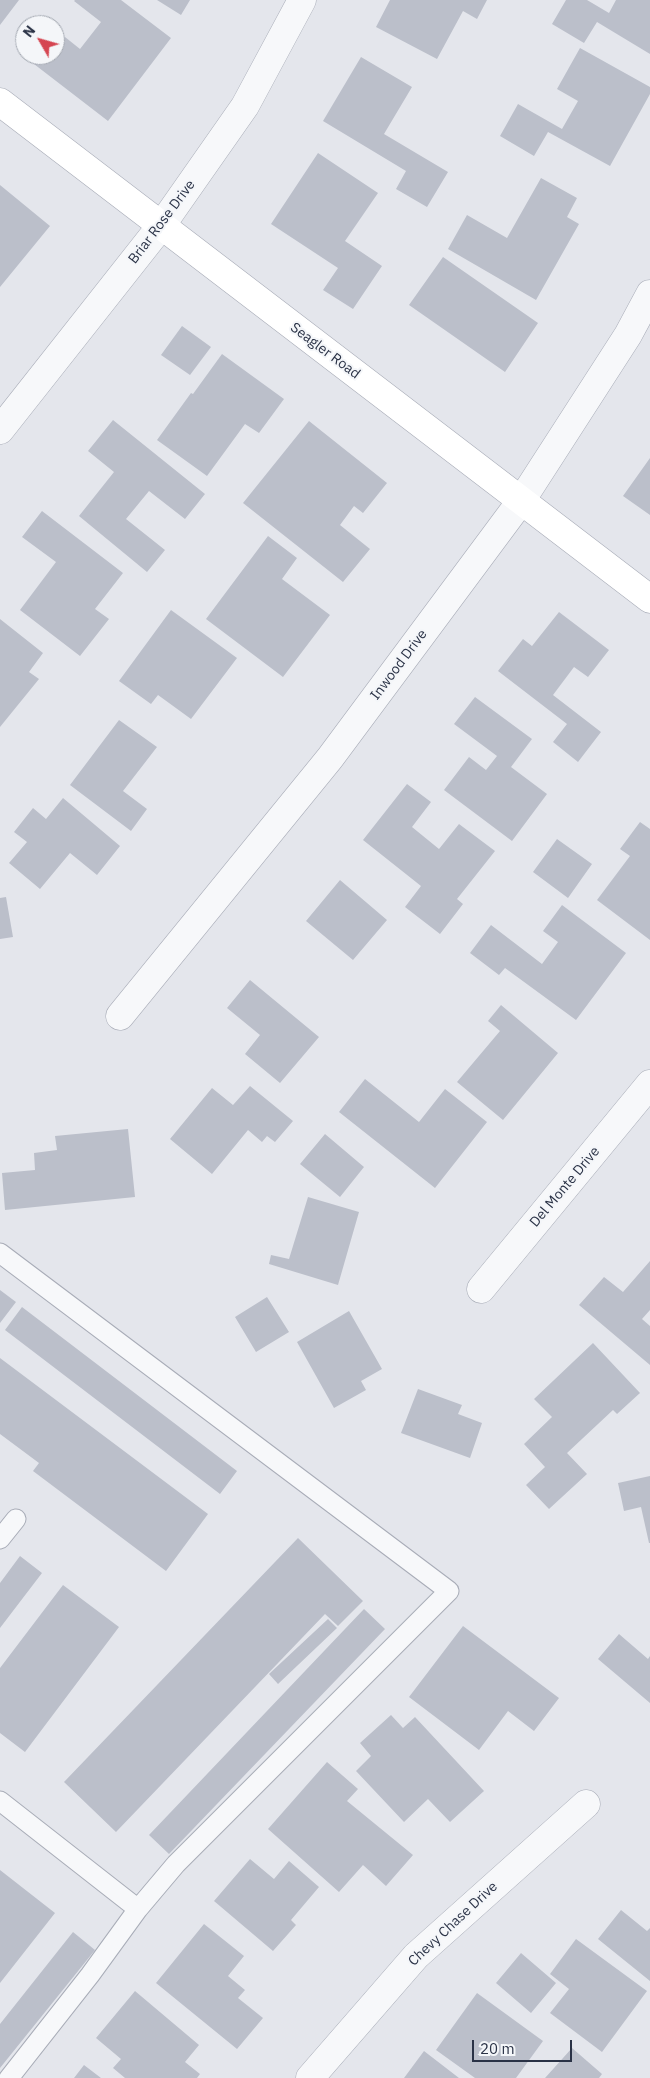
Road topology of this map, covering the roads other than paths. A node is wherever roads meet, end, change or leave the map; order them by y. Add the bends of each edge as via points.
1 (302, 0) edge
2 (0, 102) edge
3 (161, 226) junction
4 (650, 294) edge
5 (0, 430) edge
6 (522, 501) junction
7 (650, 600) edge
8 (120, 1016) dead end
9 (650, 1084) edge
10 (0, 1253) edge
11 (481, 1289) dead end
12 (16, 1519) dead end
13 (0, 1539) edge
14 (0, 1801) edge
15 (586, 1804) dead end
16 (138, 1910) junction
17 (9, 2078) edge
18 (310, 2078) edge

1 - 3 street, Briar Rose Drive via 245,106
2 - 3 street, Seagler Road
3 - 5 street, Briar Rose Drive
3 - 6 street, Seagler Road
4 - 6 street, Inwood Drive via 628,335
6 - 7 street, Seagler Road
6 - 8 street, Inwood Drive via 330,758
9 - 11 street, Del Monte Drive
10 - 16 lane via 449,1591 176,1864
12 - 13 lane
14 - 16 lane
15 - 18 street, Chevy Chase Drive via 416,1956
16 - 17 lane

